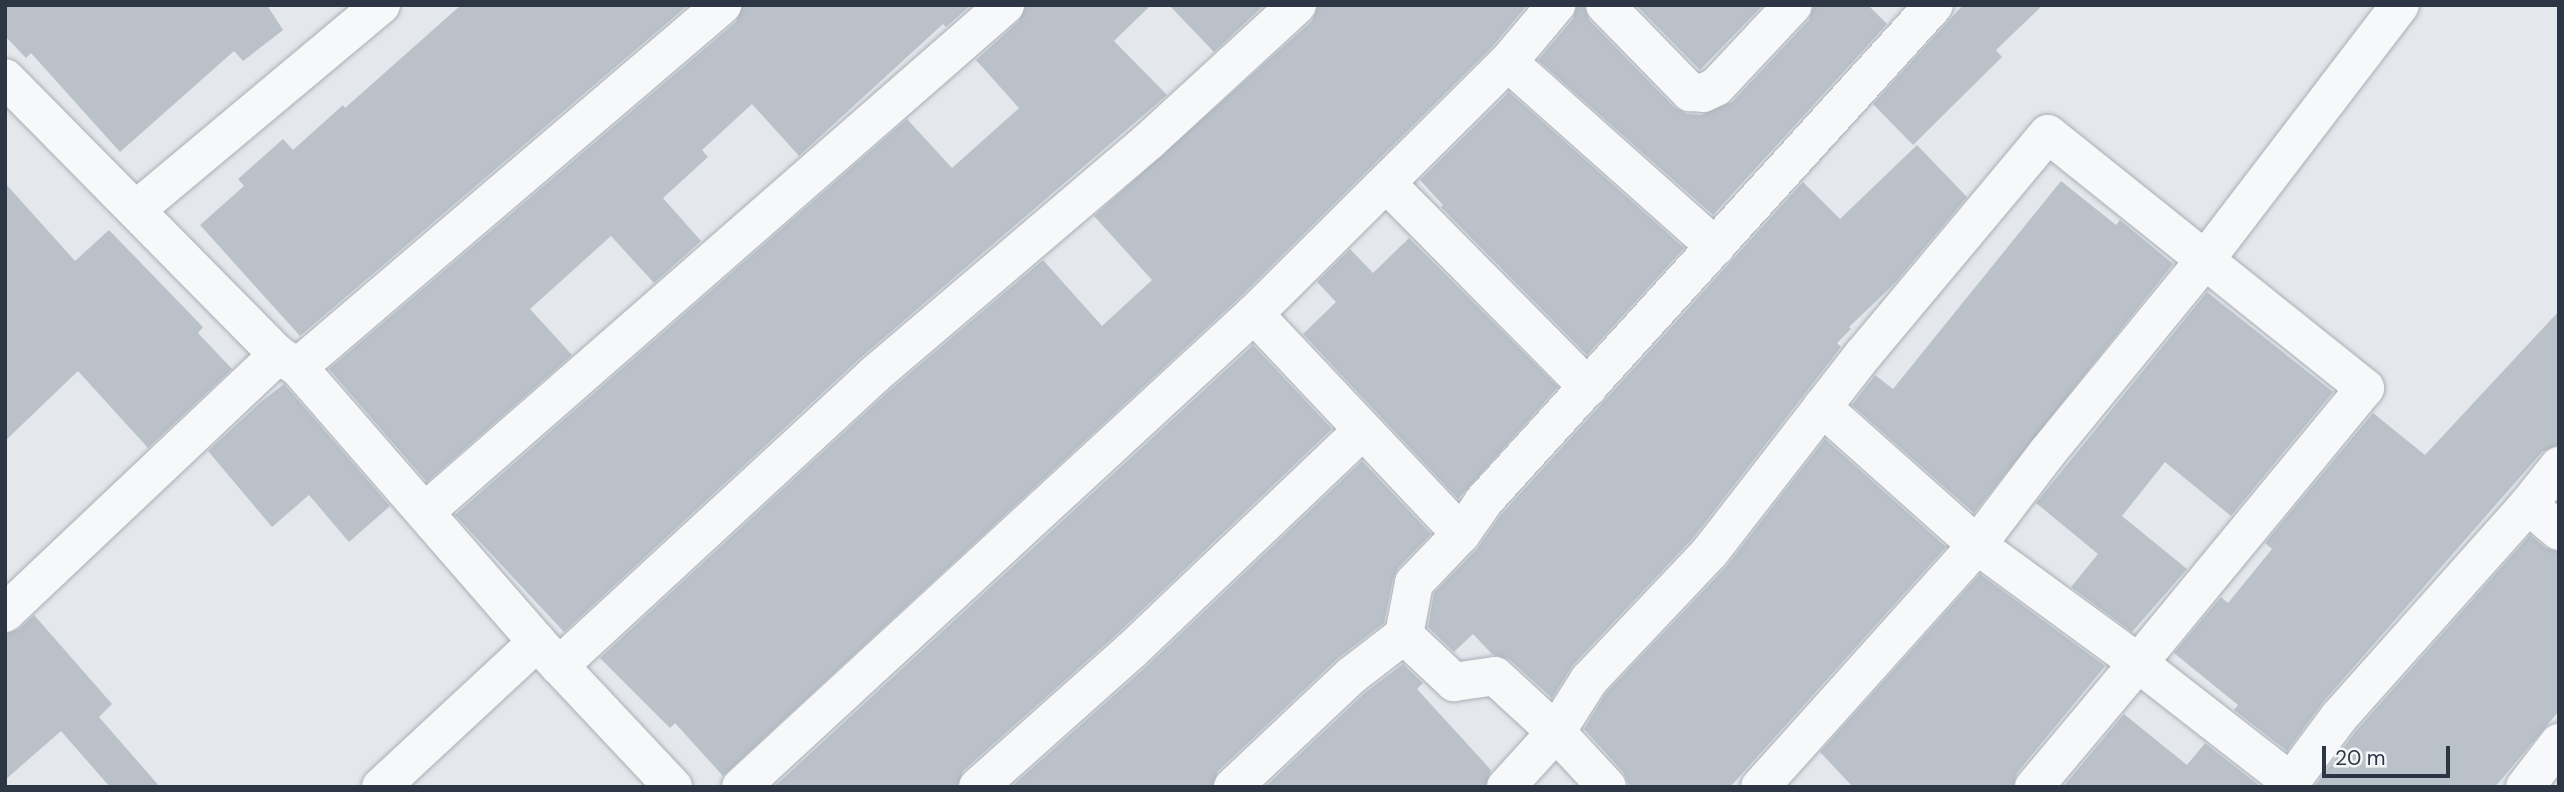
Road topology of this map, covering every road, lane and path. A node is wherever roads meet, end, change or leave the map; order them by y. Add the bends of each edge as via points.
1 (381, 5) edge
2 (722, 5) edge
3 (1005, 5) edge
4 (1297, 5) edge
5 (1556, 5) edge
6 (1605, 5) edge
7 (1793, 5) edge
8 (1934, 5) edge
9 (2400, 5) edge
10 (1508, 62) junction
11 (5, 78) edge
12 (1387, 184) junction
13 (137, 209) junction
14 (1716, 247) junction
15 (2205, 260) junction
16 (1254, 314) junction
17 (288, 361) junction
18 (1588, 387) junction
19 (1822, 407) junction
20 (1362, 431) junction
21 (2559, 466) edge
22 (2528, 505) junction
23 (426, 511) junction
24 (2559, 531) edge
25 (1461, 534) junction
26 (1977, 545) junction
27 (5, 612) edge
28 (1404, 635) junction
29 (548, 654) junction
30 (2138, 663) junction
31 (1556, 732) junction
32 (2559, 743) edge
33 (2289, 785) edge
34 (381, 787) edge
35 (673, 787) edge
36 (741, 787) edge
37 (978, 787) edge
38 (1233, 787) edge
39 (1506, 787) edge
40 (1606, 787) edge
41 (1760, 787) edge
42 (2034, 787) edge
43 (2525, 787) edge

1 - 13 street
2 - 17 street
3 - 23 street
4 - 29 street via 1149,141
5 - 10 street
6 - 7 street via 1690,92 1703,93 1716,87
8 - 14 street
9 - 15 street
10 - 12 street
10 - 14 street
11 - 13 street
12 - 16 street
12 - 18 street
13 - 17 street
14 - 18 street
15 - 19 street via 2048,134
15 - 26 street
15 - 30 street via 2365,388
16 - 20 street
16 - 36 street
17 - 23 street
17 - 27 street
18 - 25 street via 1483,502
19 - 26 street
19 - 31 street via 1710,552 1588,680
20 - 25 street
20 - 37 street via 1132,650
21 - 22 street
22 - 24 street
22 - 33 street via 2339,717
23 - 29 street
25 - 28 street via 1414,583
26 - 30 street
26 - 41 street
28 - 31 street via 1454,682 1494,676
28 - 38 street via 1352,675
29 - 34 street
29 - 35 street
30 - 33 street
30 - 42 street
31 - 39 street
31 - 40 street
32 - 43 street

